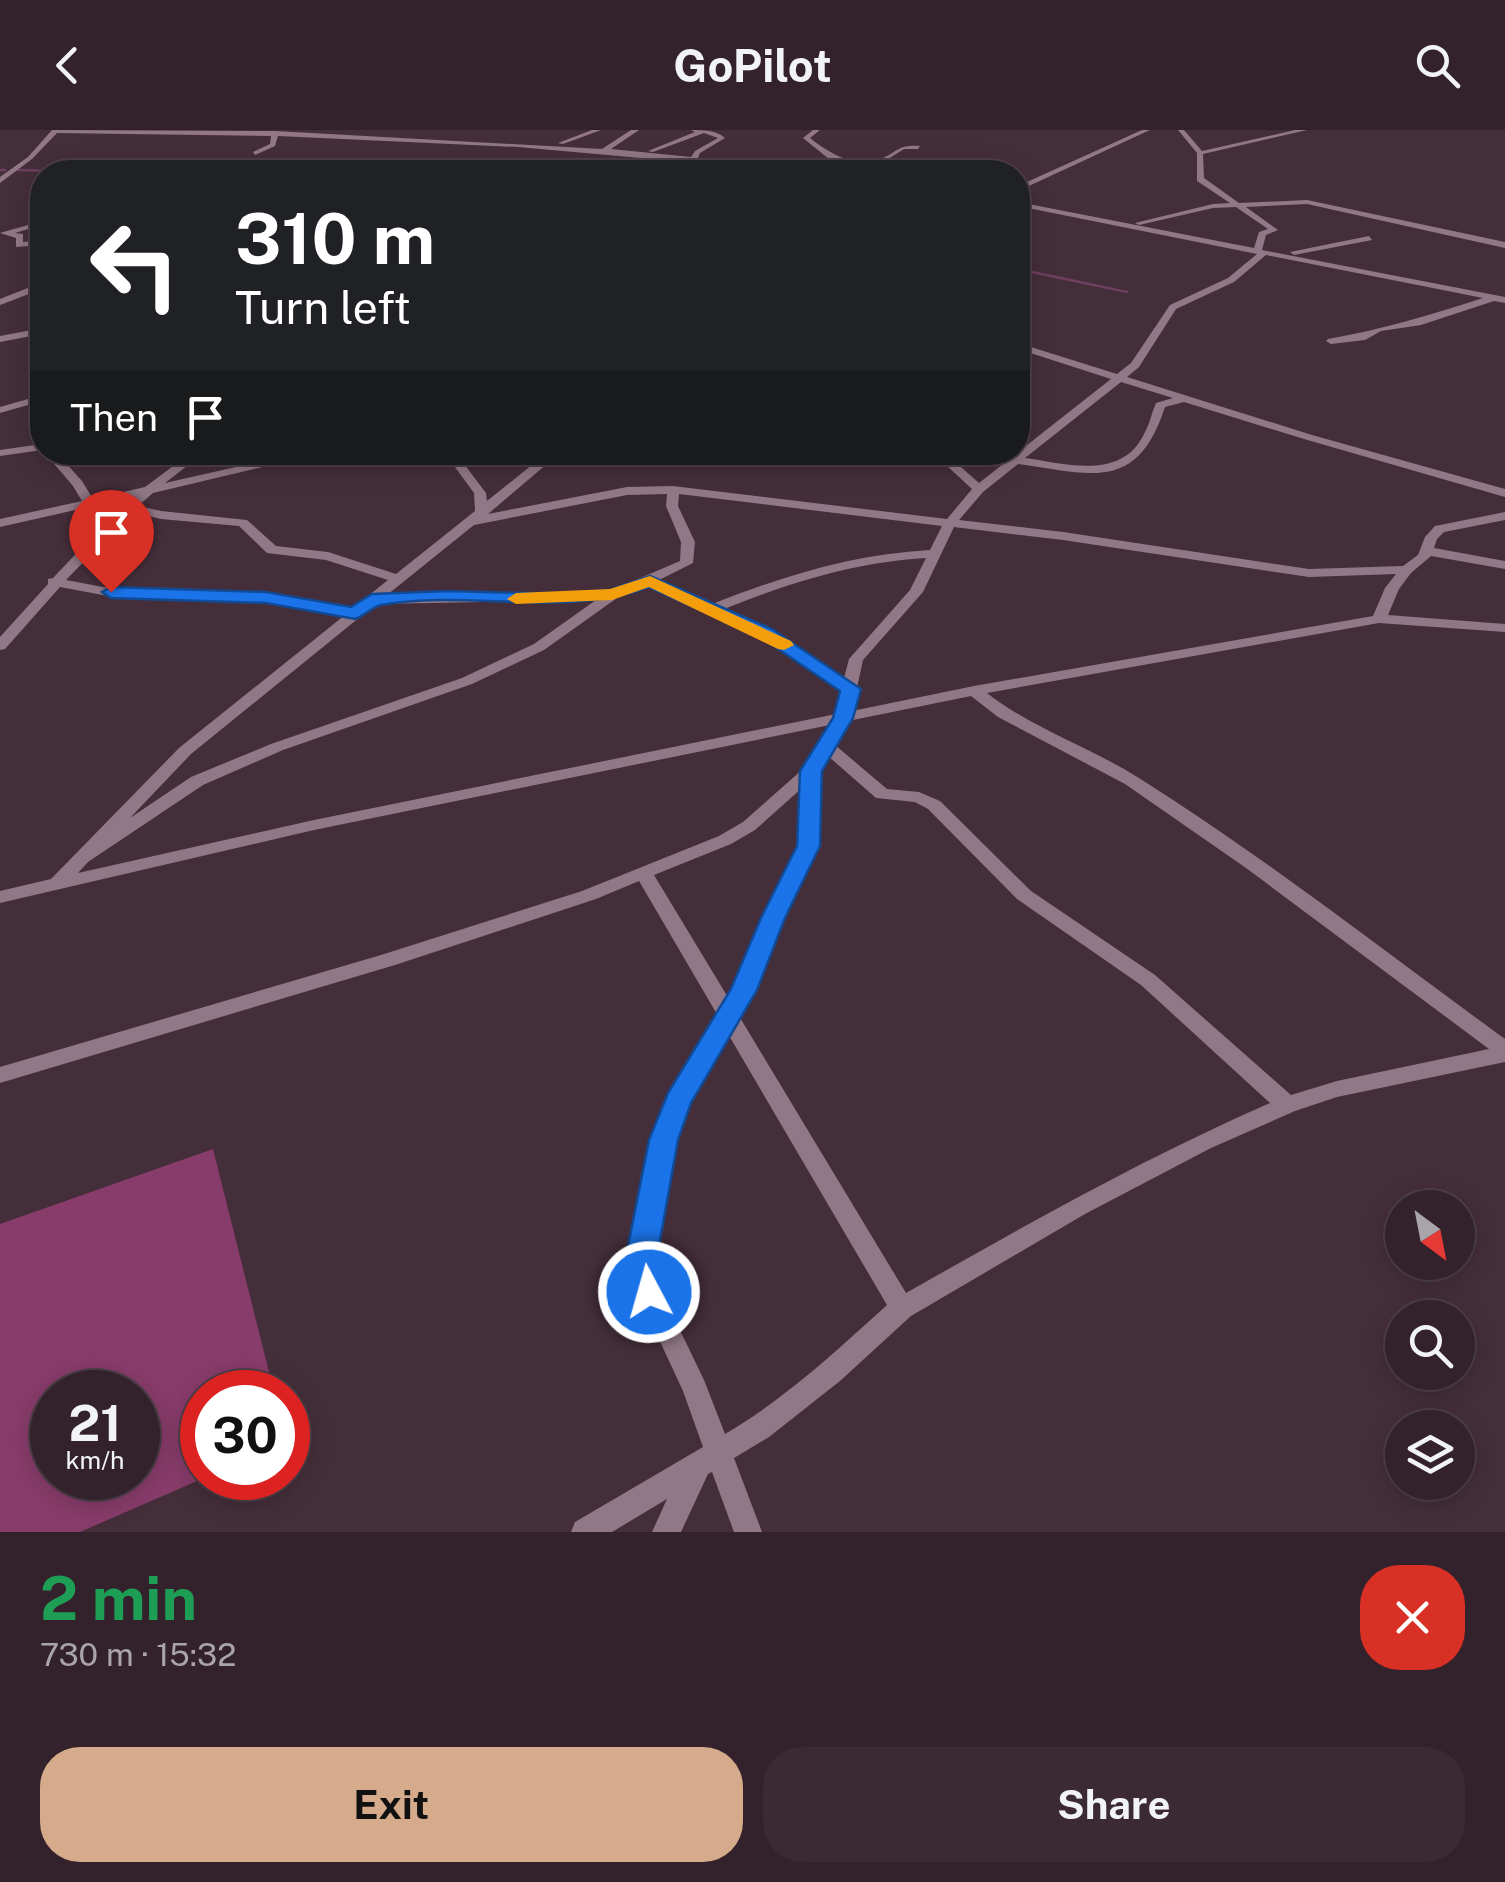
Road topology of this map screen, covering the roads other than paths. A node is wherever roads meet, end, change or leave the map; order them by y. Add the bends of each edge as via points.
1 (55, 130) edge
2 (304, 130) edge
3 (598, 130) edge
4 (636, 130) edge
5 (694, 130) edge
6 (705, 130) edge
7 (817, 130) edge
8 (1147, 130) edge
9 (1181, 130) edge
10 (1304, 130) edge
11 (166, 131) edge
12 (274, 133) junction
13 (290, 133) junction
14 (374, 138) junction
15 (562, 142) junction
16 (492, 143) junction
17 (547, 146) junction
18 (918, 147) dead end
19 (605, 150) junction
20 (255, 153) dead end
21 (648, 153) junction
22 (1200, 153) junction
23 (334, 160) edge
24 (460, 160) edge
25 (694, 160) joint
26 (835, 160) edge
27 (883, 160) edge
28 (0, 180) edge
29 (1030, 184) edge
30 (1234, 205) junction
31 (1030, 206) edge
32 (1128, 224) junction
33 (30, 227) edge
34 (2, 233) edge
35 (1369, 238) dead end
36 (30, 244) edge
37 (1505, 245) edge
38 (1262, 250) junction
39 (1284, 254) junction
40 (30, 291) edge
41 (1493, 298) junction
42 (1505, 298) edge
43 (0, 302) edge
44 (30, 334) edge
45 (0, 339) edge
46 (1331, 341) dead end
47 (1030, 350) edge
48 (1120, 378) junction
49 (1187, 398) junction
50 (30, 401) edge
51 (0, 410) edge
52 (30, 449) edge
53 (1030, 449) edge
54 (0, 454) edge
55 (1030, 462) edge
56 (61, 465) edge
57 (182, 465) edge
58 (263, 465) edge
59 (458, 465) edge
60 (541, 465) edge
61 (960, 465) edge
62 (1010, 465) edge
63 (979, 489) junction
64 (674, 490) junction
65 (146, 492) junction
66 (1505, 493) edge
67 (90, 504) junction
68 (127, 507) junction
69 (1505, 516) edge
70 (478, 518) junction
71 (0, 523) edge
72 (949, 524) junction
73 (1428, 551) junction
74 (933, 554) junction
75 (1505, 565) edge
76 (1406, 570) junction
77 (398, 580) junction
78 (650, 581) junction
79 (53, 582) junction
80 (612, 595) junction
81 (372, 600) junction
82 (714, 608) junction
83 (355, 614) junction
84 (1379, 619) junction
85 (1505, 628) edge
86 (0, 646) edge
87 (851, 689) junction
88 (974, 691) junction
89 (843, 718) junction
90 (826, 746) junction
91 (811, 771) junction
92 (83, 858) junction
93 (643, 872) junction
94 (55, 886) junction
95 (0, 897) edge
96 (728, 1018) junction
97 (1505, 1052) edge
98 (0, 1075) edge
99 (1287, 1104) junction
100 (902, 1308) junction
101 (708, 1458) junction
102 (584, 1532) edge
103 (666, 1532) edge
104 (748, 1532) edge

1 - 11 street
1 - 28 street
2 - 13 street
3 - 15 street
4 - 19 street
5 - 6 street
6 - 21 street
6 - 25 street via 722,138
7 - 26 street via 806,138 822,158
8 - 29 street
9 - 22 street
10 - 22 street
11 - 12 street
12 - 13 street
12 - 20 street via 274,145
13 - 14 street
14 - 16 street
14 - 23 street
15 - 16 street via 508,133
15 - 17 street
16 - 17 street
16 - 24 street
17 - 19 street
18 - 27 street
19 - 21 street
21 - 25 street
22 - 30 street via 1200,179
30 - 32 street
30 - 37 street via 1317,203
30 - 38 street via 1274,230 1262,234
31 - 32 street
32 - 38 street
33 - 34 street
34 - 36 street
35 - 39 street
38 - 39 street
38 - 48 street via 1230,280 1173,307 1150,347
39 - 41 street
40 - 43 street
41 - 42 street
41 - 46 street via 1418,323 1378,328 1365,338
44 - 45 street
47 - 48 street
48 - 49 street
48 - 53 street
49 - 55 street via 1160,405 1149,443 1123,465 1102,470
49 - 66 street
50 - 51 street
52 - 54 street
56 - 67 street
57 - 65 street
58 - 65 street
59 - 70 street via 480,493
60 - 70 street
61 - 63 street
62 - 63 street
63 - 72 street
64 - 70 street via 627,491
64 - 72 street
64 - 78 street via 672,506 688,542 686,563
65 - 67 street
65 - 68 street
67 - 71 street
68 - 77 street via 243,523 272,550 328,556
68 - 79 street
69 - 73 street via 1440,529
70 - 77 street
72 - 74 street
72 - 76 street via 1309,572
73 - 75 street
73 - 76 street
74 - 82 street via 820,572
74 - 87 street via 916,592 856,659
76 - 84 street
77 - 81 street
78 - 80 street
78 - 82 street
79 - 83 street via 118,594 266,597
79 - 86 street
80 - 81 street
80 - 92 street via 539,647 496,668 197,781
81 - 83 street
82 - 87 street via 766,632
83 - 92 street via 185,751
84 - 85 street
84 - 88 street
87 - 89 street
88 - 89 street
88 - 97 street via 1052,741 1131,780
89 - 90 street
89 - 94 street via 314,825
90 - 91 street
90 - 99 street via 882,794 934,805 1024,894 1148,980
91 - 93 street via 750,826
91 - 96 street via 808,846
92 - 94 street
93 - 96 street
93 - 98 street via 388,960
94 - 95 street
96 - 100 street
96 - 101 street via 678,1101 664,1140 642,1268 695,1389
97 - 99 street
99 - 100 street via 1076,1207
100 - 101 street via 774,1417
101 - 102 street
101 - 103 street
101 - 104 street

